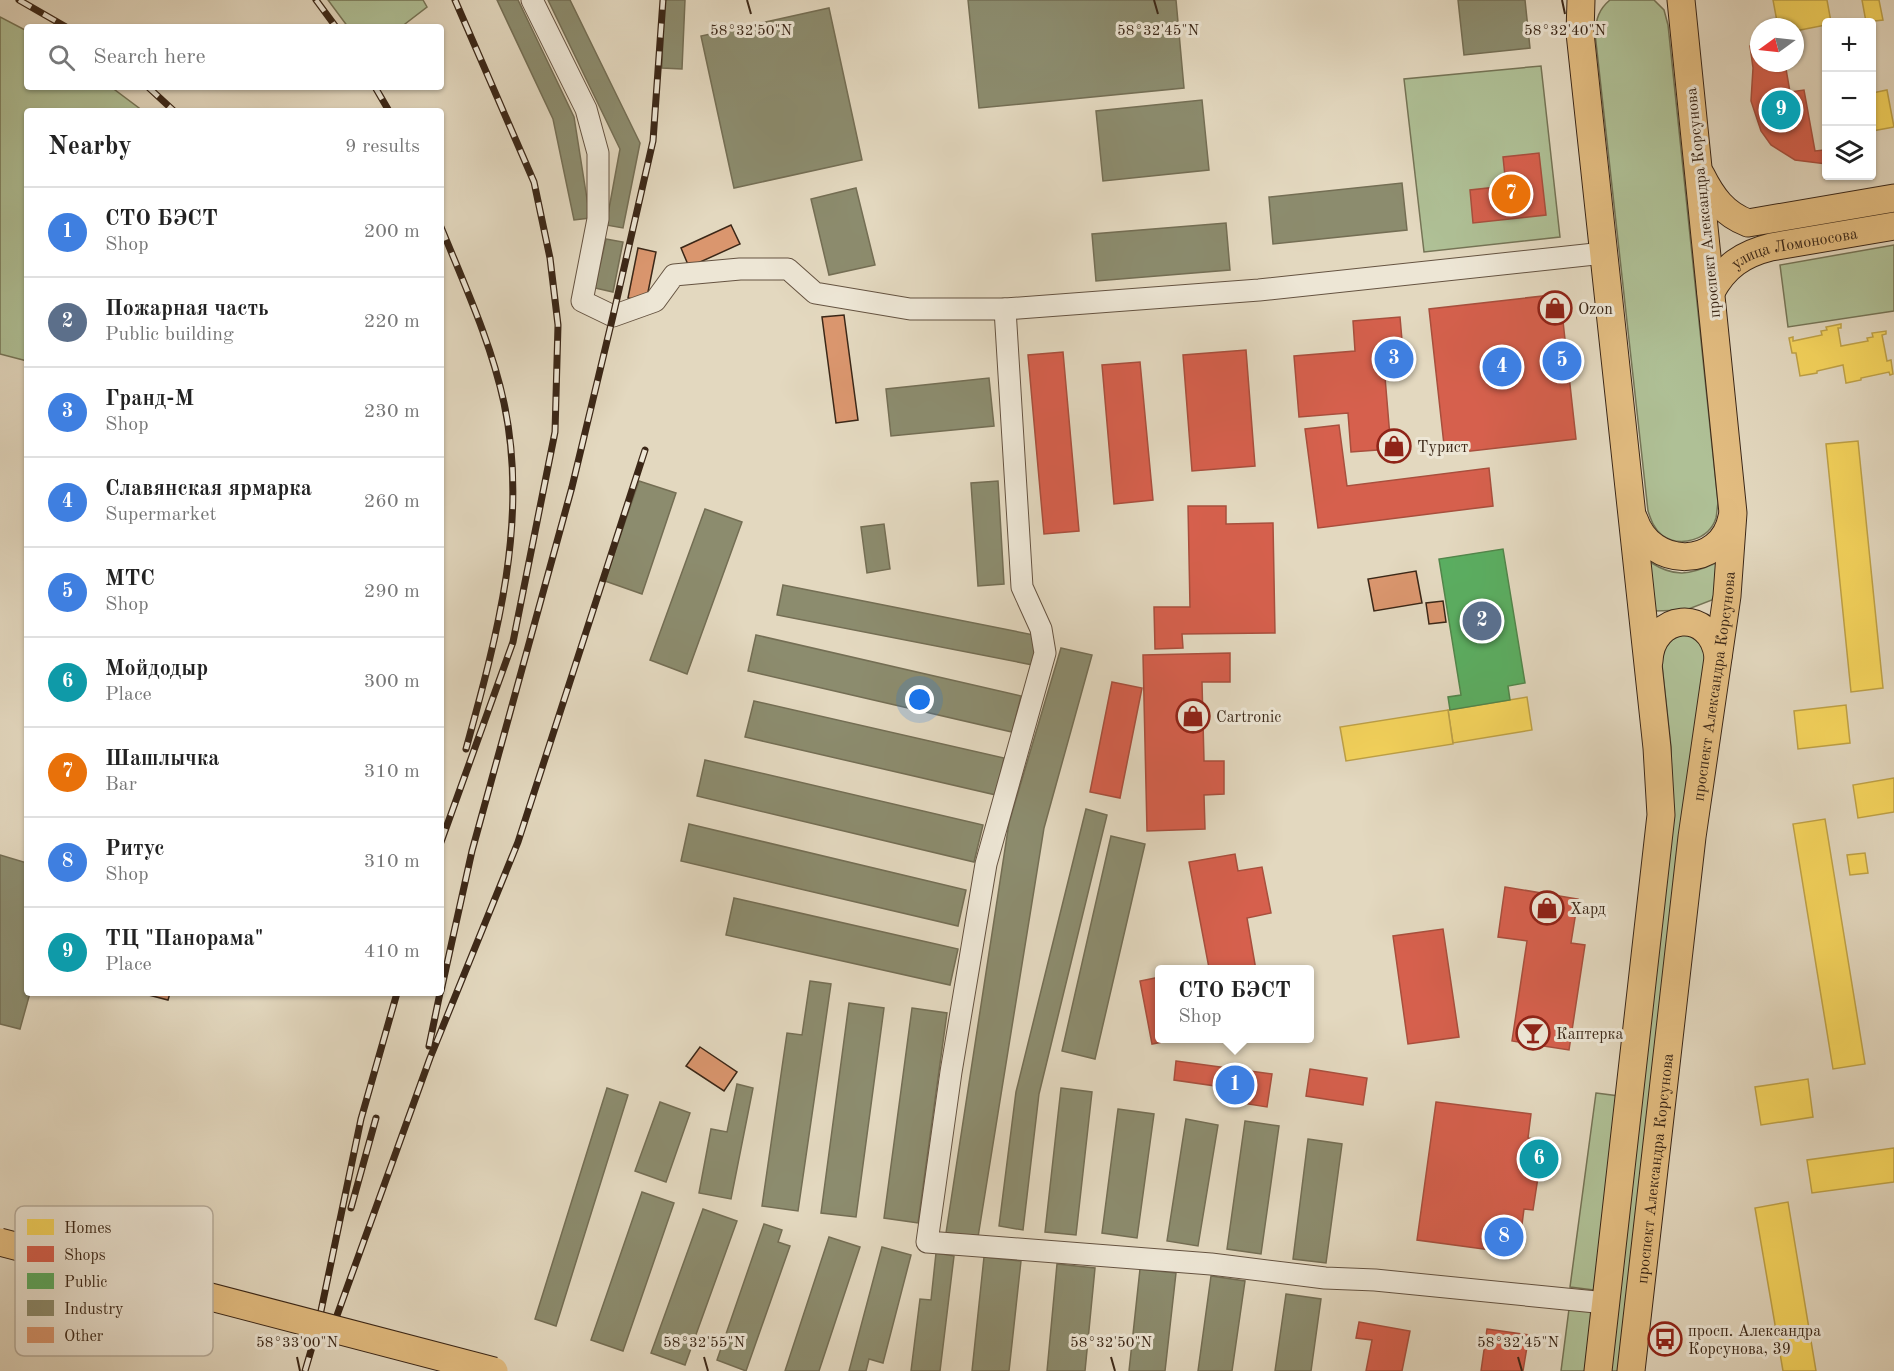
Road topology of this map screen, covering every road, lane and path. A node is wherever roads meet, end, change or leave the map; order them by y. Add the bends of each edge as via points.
1 (532, 0) edge
2 (1680, 7) edge
3 (1583, 8) edge
4 (1699, 171) junction
5 (1894, 198) edge
6 (1748, 223) junction
7 (1894, 226) edge
8 (1754, 251) junction
9 (1604, 253) junction
10 (1711, 292) junction
11 (1005, 309) junction
12 (1733, 513) junction
13 (1633, 514) junction
14 (1718, 656) junction
15 (1649, 672) junction
16 (0, 1242) edge
17 (15, 1246) edge
18 (213, 1298) edge
19 (1606, 1303) junction
20 (494, 1371) edge
21 (1598, 1371) edge
22 (1631, 1371) edge

1 - 11 street via 586,109 598,153 598,219 582,301 614,316 655,301 674,275 788,269 815,293 910,309
2 - 4 main road, проспект Александра Корсунова
3 - 9 main road, проспект Александра Корсунова
4 - 6 main road via 1718,204
4 - 10 main road, проспект Александра Корсунова
5 - 6 main road, улица Ломоносова
6 - 8 main road via 1741,232 1741,241
7 - 8 main road, улица Ломоносова
8 - 10 main road, улица Ломоносова via 1730,265
9 - 11 street via 1259,290
9 - 13 main road, проспект Александра Корсунова
10 - 12 main road, проспект Александра Корсунова
11 - 19 street via 1022,587 1041,629 1046,653 986,864 927,1242 1211,1264
12 - 13 main road via 1722,539 1707,551 1688,557 1668,555 1651,546 1638,531
12 - 14 main road, проспект Александра Корсунова
13 - 15 main road, проспект Александра Корсунова
14 - 15 main road via 1709,632 1698,624 1672,624 1654,641
14 - 22 main road, проспект Александра Корсунова via 1692,837
15 - 19 main road, проспект Александра Корсунова via 1659,767 1660,833
16 - 17 main road, bridge
18 - 20 main road, bridge
19 - 21 main road, проспект Александра Корсунова

